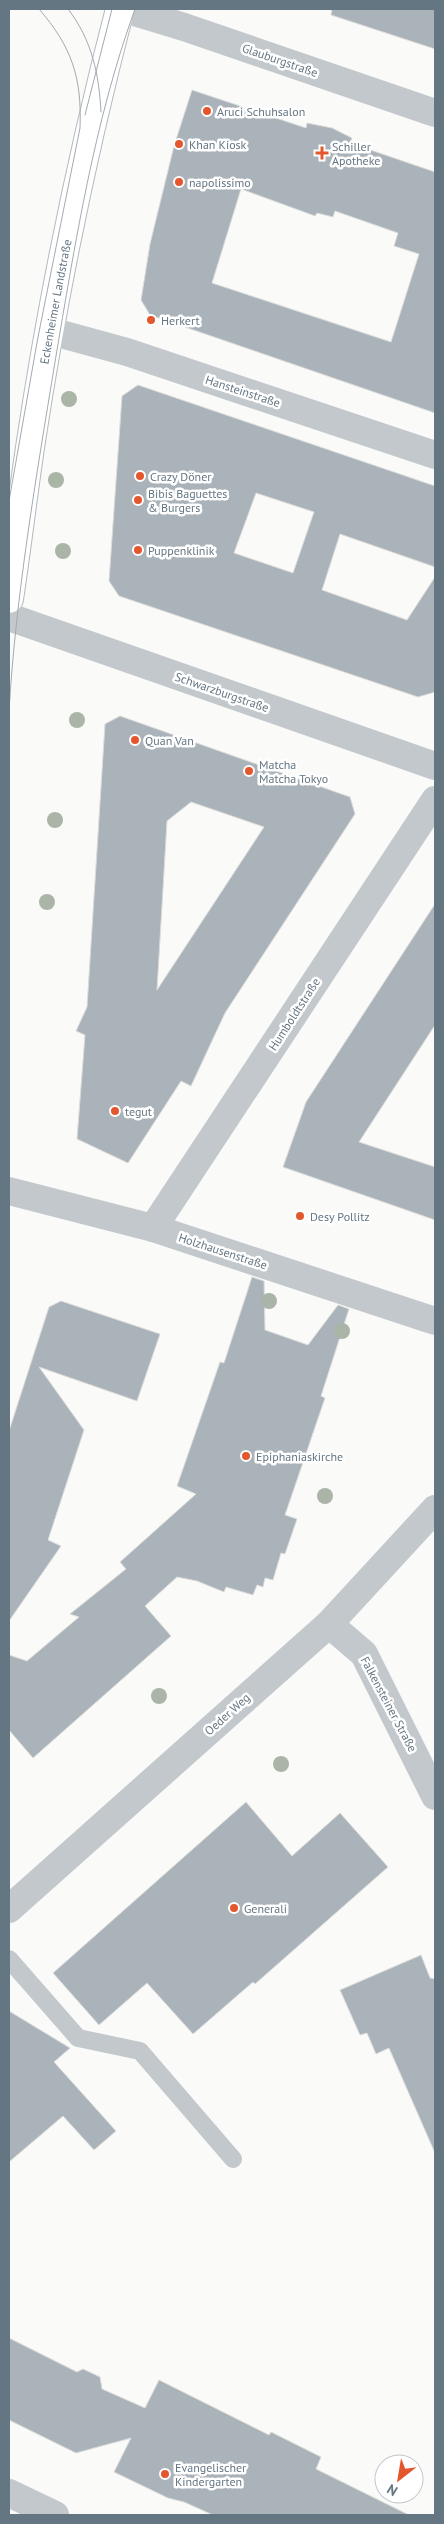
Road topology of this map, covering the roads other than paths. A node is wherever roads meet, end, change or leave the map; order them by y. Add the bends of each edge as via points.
1 (120, 9) edge
2 (125, 9) edge
3 (435, 113) edge
4 (50, 331) junction
5 (435, 455) edge
6 (9, 599) edge
7 (9, 617) edge
8 (435, 766) edge
9 (435, 800) edge
10 (9, 1191) edge
11 (153, 1228) junction
12 (435, 1320) edge
13 (435, 1509) edge
14 (329, 1624) junction
15 (435, 1796) edge
16 (9, 1909) edge
17 (9, 1959) edge
18 (234, 2159) dead end
19 (9, 2493) edge
20 (55, 2515) edge

1 - 4 main road, Eckenheimer Landstraße via 67,238
2 - 3 street, Glauburgstraße
4 - 5 street, Hansteinstraße via 127,352
4 - 6 main road, Eckenheimer Landstraße
7 - 8 street, Schwarzburgstraße
9 - 11 street, Humboldtstraße
10 - 11 street, Holzhausenstraße
11 - 12 street, Holzhausenstraße
13 - 14 street, Oeder Weg
14 - 15 street, Falkensteiner Straße via 364,1654
14 - 16 street, Oeder Weg
17 - 18 lane via 78,2038 140,2051
19 - 20 street

